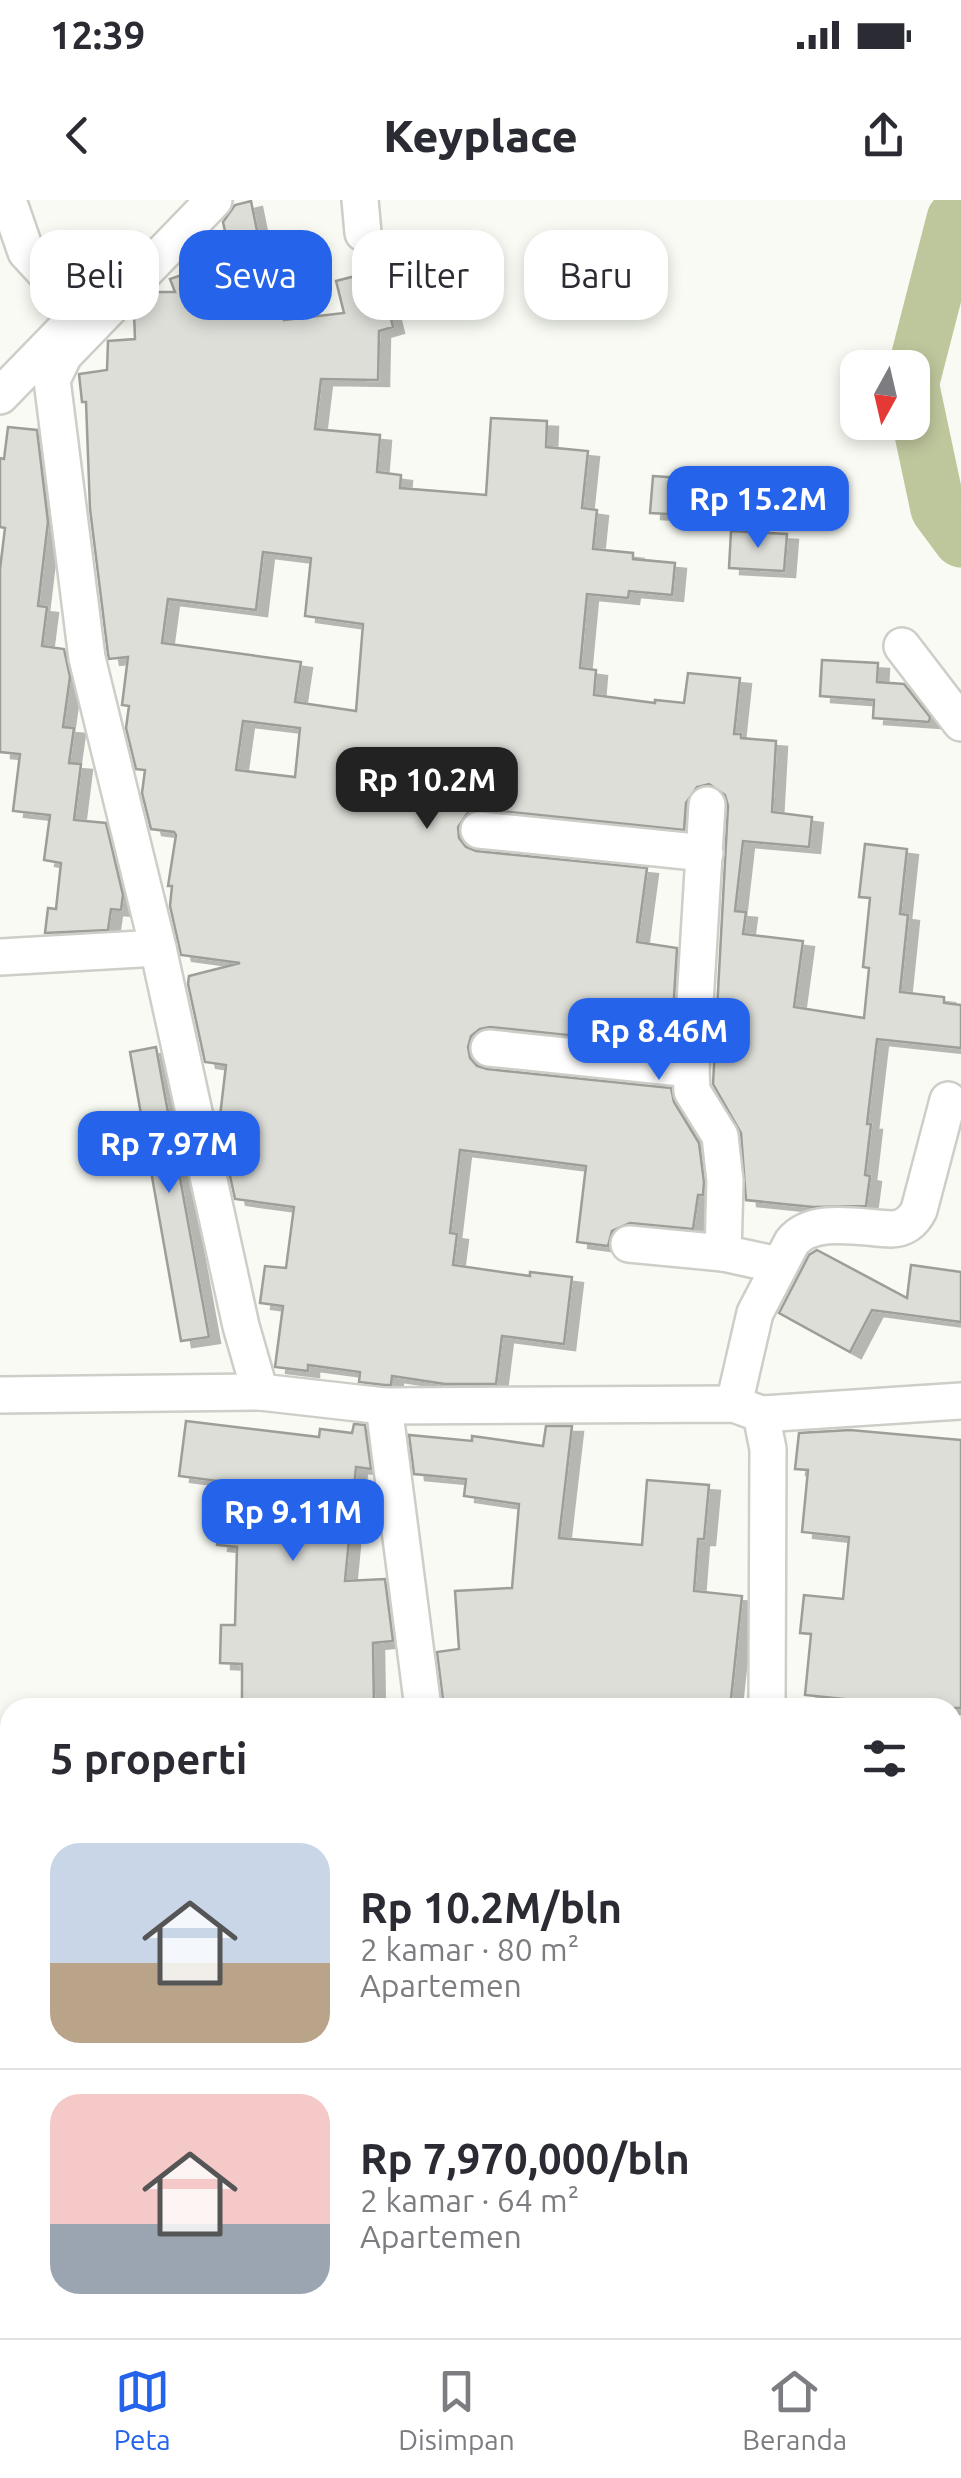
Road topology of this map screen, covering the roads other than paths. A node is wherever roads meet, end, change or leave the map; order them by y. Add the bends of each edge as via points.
1 (8, 200) edge
2 (214, 200) edge
3 (159, 247) edge
4 (30, 257) edge
5 (75, 320) edge
6 (79, 320) edge
7 (0, 396) edge
8 (902, 646) dead end
9 (961, 723) edge
10 (707, 805) dead end
11 (479, 830) dead end
12 (705, 853) junction
13 (158, 948) junction
14 (0, 957) edge
15 (489, 1048) dead end
16 (691, 1068) junction
17 (948, 1100) dead end
18 (629, 1244) dead end
19 (723, 1253) junction
20 (778, 1265) junction
21 (260, 1392) junction
22 (0, 1396) edge
23 (961, 1401) edge
24 (384, 1406) junction
25 (748, 1409) junction
26 (422, 1698) edge
27 (767, 1698) edge

1 - 4 street
2 - 3 street
5 - 7 street
6 - 13 street via 52,380 87,658
8 - 9 street
10 - 12 street
11 - 12 street
12 - 16 street
13 - 14 street
13 - 21 street
15 - 16 street
16 - 19 street via 692,1091 720,1136
17 - 20 street via 910,1222 902,1229 818,1226 792,1242
18 - 19 street
19 - 20 street
20 - 25 street via 755,1314
21 - 22 street
21 - 24 street
23 - 25 street
24 - 25 street
24 - 26 street
25 - 27 street via 768,1449

